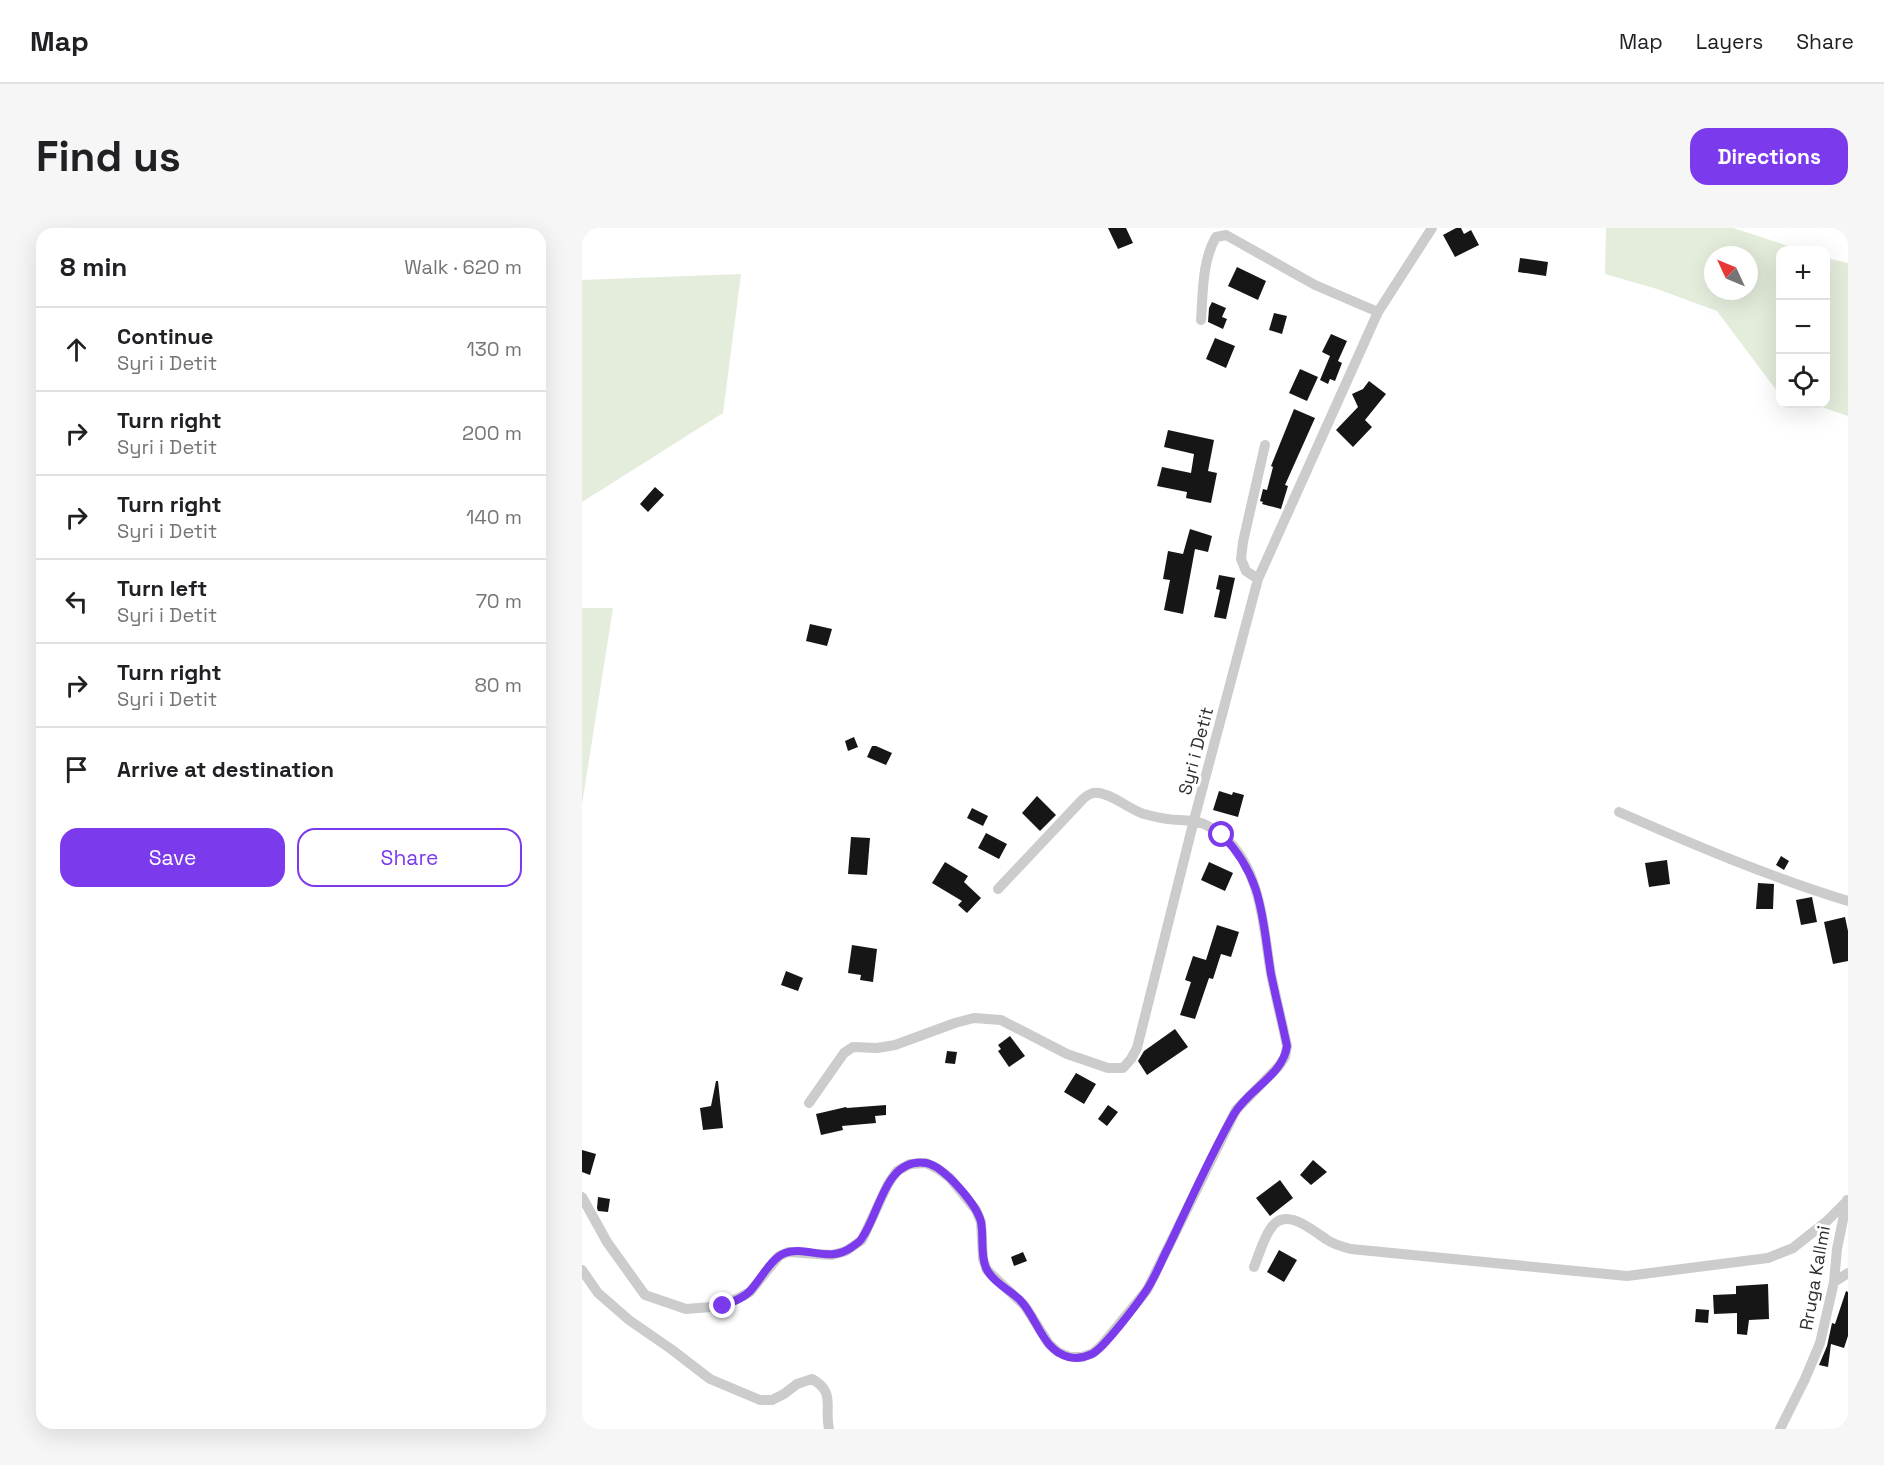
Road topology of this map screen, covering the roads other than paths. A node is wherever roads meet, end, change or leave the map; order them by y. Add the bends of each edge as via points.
1 (1432, 228) edge
2 (1378, 312) junction
3 (1201, 320) dead end
4 (1265, 445) dead end
5 (1258, 579) junction
6 (1619, 812) dead end
7 (1194, 820) junction
8 (998, 889) dead end
9 (1848, 901) edge
10 (809, 1103) dead end
11 (582, 1197) edge
12 (1848, 1199) edge
13 (1843, 1249) edge
14 (1254, 1267) dead end
15 (582, 1270) edge
16 (1848, 1273) edge
17 (1834, 1282) junction
18 (828, 1429) edge
19 (1780, 1429) edge

1 - 2 street, Syri i Detit
2 - 3 street via 1315,285 1226,234 1212,243
2 - 5 street, Syri i Detit
4 - 5 street via 1241,559 1246,571
5 - 7 street, Syri i Detit
6 - 9 street via 1798,885
7 - 8 street via 1154,817 1100,792 1092,793
7 - 10 street via 1137,1048 1123,1068 1108,1068 1067,1054 1001,1020 974,1018 895,1045 853,1047 844,1053
7 - 11 street, Syri i Detit via 1222,835 1235,848 1253,879 1287,1046 1285,1057 1236,1110 1147,1290 1093,1353 1070,1357 1049,1344 1025,1306 987,1270 976,1210 950,1178 927,1163 910,1164 897,1171 862,1240 832,1255 788,1252 779,1256 750,1292 723,1306 686,1309 645,1295 607,1242
12 - 13 street, Rruga Kallmi
12 - 14 street via 1793,1248 1768,1258 1627,1276 1351,1250 1291,1219 1271,1227
13 - 17 street, Rruga Kallmi
15 - 18 street via 598,1293 629,1320 710,1379 760,1400 772,1400 812,1379 822,1385 827,1394
16 - 17 street
17 - 19 street, Rruga Kallmi via 1820,1343

